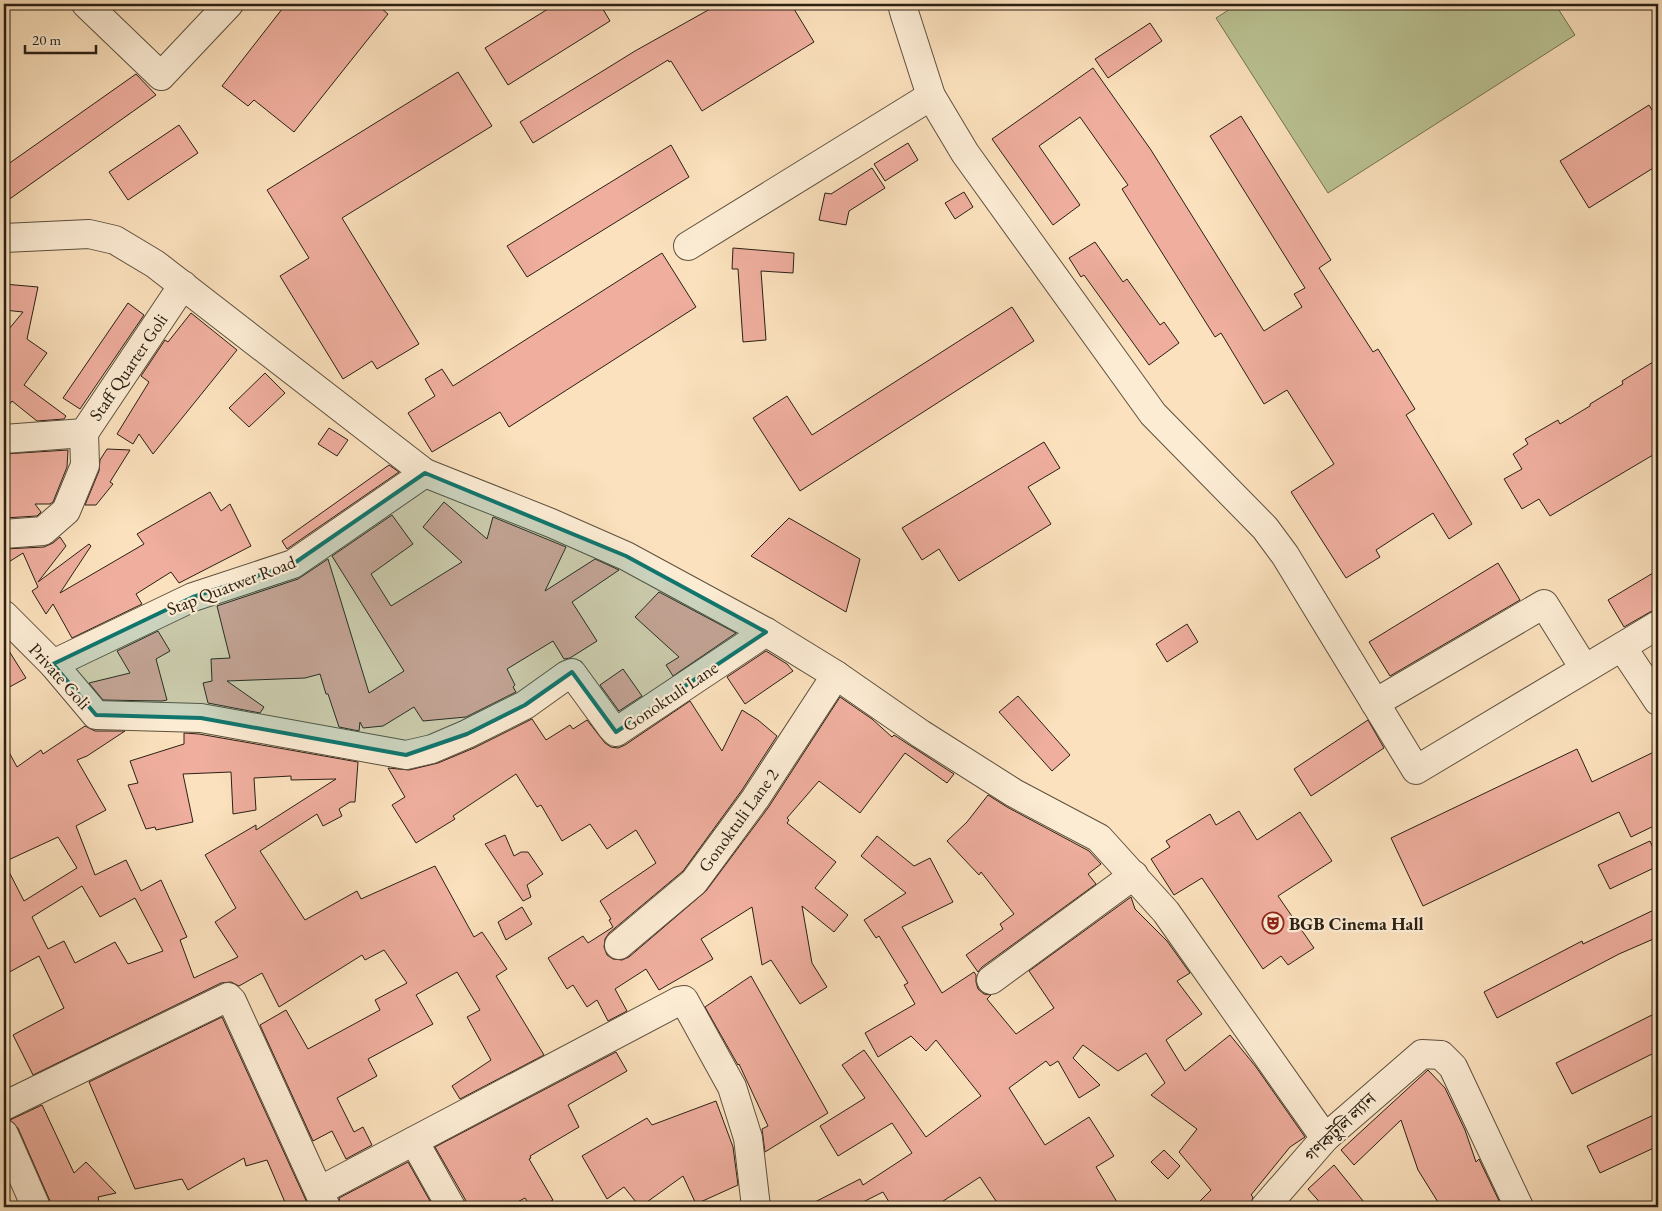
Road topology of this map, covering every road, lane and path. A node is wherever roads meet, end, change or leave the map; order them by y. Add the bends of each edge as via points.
1 (86, 4) edge
2 (229, 4) edge
3 (902, 4) edge
4 (931, 96) junction
5 (4, 238) edge
6 (688, 246) dead end
7 (183, 285) junction
8 (84, 433) junction
9 (4, 439) edge
10 (425, 473) junction
11 (4, 534) edge
12 (4, 615) edge
13 (1658, 625) edge
14 (766, 632) junction
15 (1622, 646) junction
16 (53, 664) junction
17 (1584, 668) junction
18 (836, 675) junction
19 (1658, 701) edge
20 (1375, 703) junction
21 (96, 715) joint
22 (1134, 875) junction
23 (619, 945) dead end
24 (991, 980) dead end
25 (4, 1106) edge
26 (4, 1134) edge
27 (1325, 1138) junction
28 (414, 1141) junction
29 (323, 1199) edge
30 (36, 1207) edge
31 (451, 1207) edge
32 (756, 1207) edge
33 (1265, 1207) edge
34 (1519, 1207) edge

1 - 2 street via 161,76
3 - 4 street
4 - 6 street
4 - 20 street via 965,153 1153,414 1265,528 1285,555
5 - 7 street via 89,234 115,240 156,264
7 - 8 street, Staff Quarter Goli
7 - 10 street
8 - 9 street, Staff Quarter Goli
8 - 11 street via 85,465 66,511 43,531
10 - 14 street via 626,556
10 - 16 street, Stap Quatwer Road via 293,564 193,598
12 - 16 street, Private Goli
13 - 15 street
14 - 18 street
14 - 21 street, Gonoktuli Lane via 616,732 572,673 525,705 467,734 406,755 201,718
15 - 17 street
15 - 19 street
16 - 21 street, Private Goli
17 - 20 street via 1544,604
17 - 20 street via 1416,770
18 - 22 street via 1007,788 1099,838
18 - 23 street, Gonoktuli Lane 2 via 755,799 694,882
22 - 24 street
22 - 27 street via 1166,912
25 - 29 street via 228,997
26 - 30 street
27 - 33 street, গণকটুলি ল্যান
27 - 34 street, গণকটুলি ল্যান via 1422,1054 1441,1055 1453,1067
28 - 29 street
28 - 31 street
28 - 32 street via 684,1000 732,1087 748,1138

